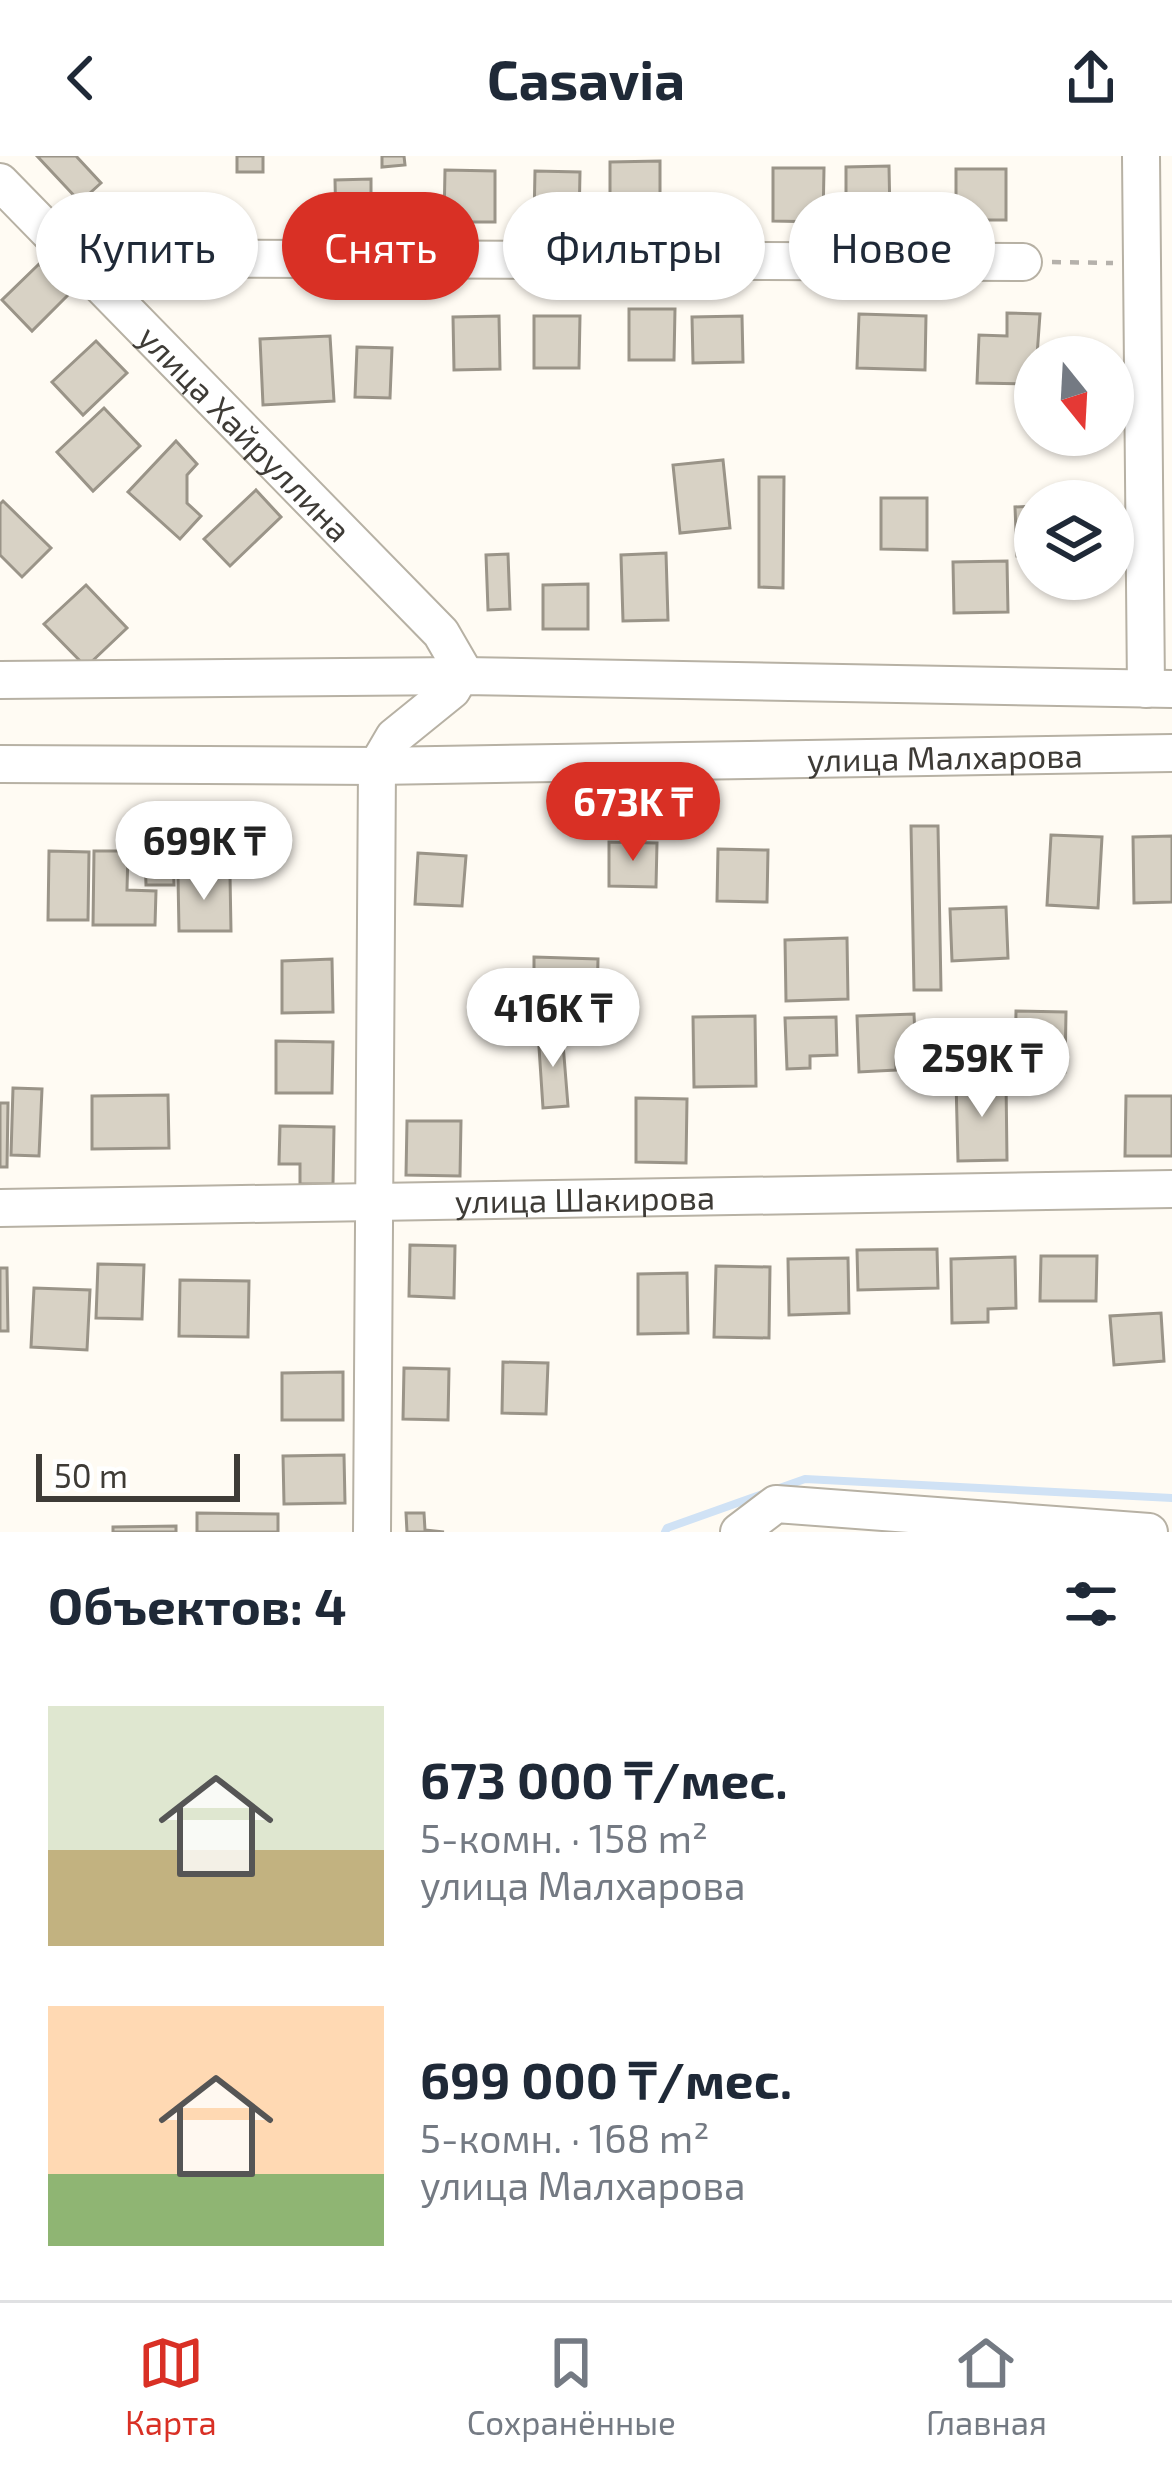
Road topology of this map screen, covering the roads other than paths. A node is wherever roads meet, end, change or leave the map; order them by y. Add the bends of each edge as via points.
1 (1141, 156) edge
2 (0, 182) edge
3 (36, 218) edge
4 (258, 259) edge
5 (1023, 262) road end
6 (116, 300) edge
7 (463, 676) junction
8 (0, 680) edge
9 (1159, 689) edge
10 (1172, 753) edge
11 (0, 764) edge
12 (377, 766) junction
13 (1172, 1189) edge
14 (372, 1200) junction
15 (0, 1208) edge
16 (372, 1532) edge
17 (740, 1532) edge
18 (1149, 1532) edge

1 - 9 street
2 - 3 street, улица Хайруллина
4 - 5 street
6 - 7 street, улица Хайруллина via 441,633
7 - 8 street, улица Малхарова
7 - 9 street, улица Малхарова
7 - 12 street via 394,737
10 - 12 street, улица Малхарова
11 - 12 street, улица Малхарова
12 - 14 street
13 - 14 street, улица Шакирова
14 - 15 street, улица Шакирова
14 - 16 street
17 - 18 street via 776,1504

